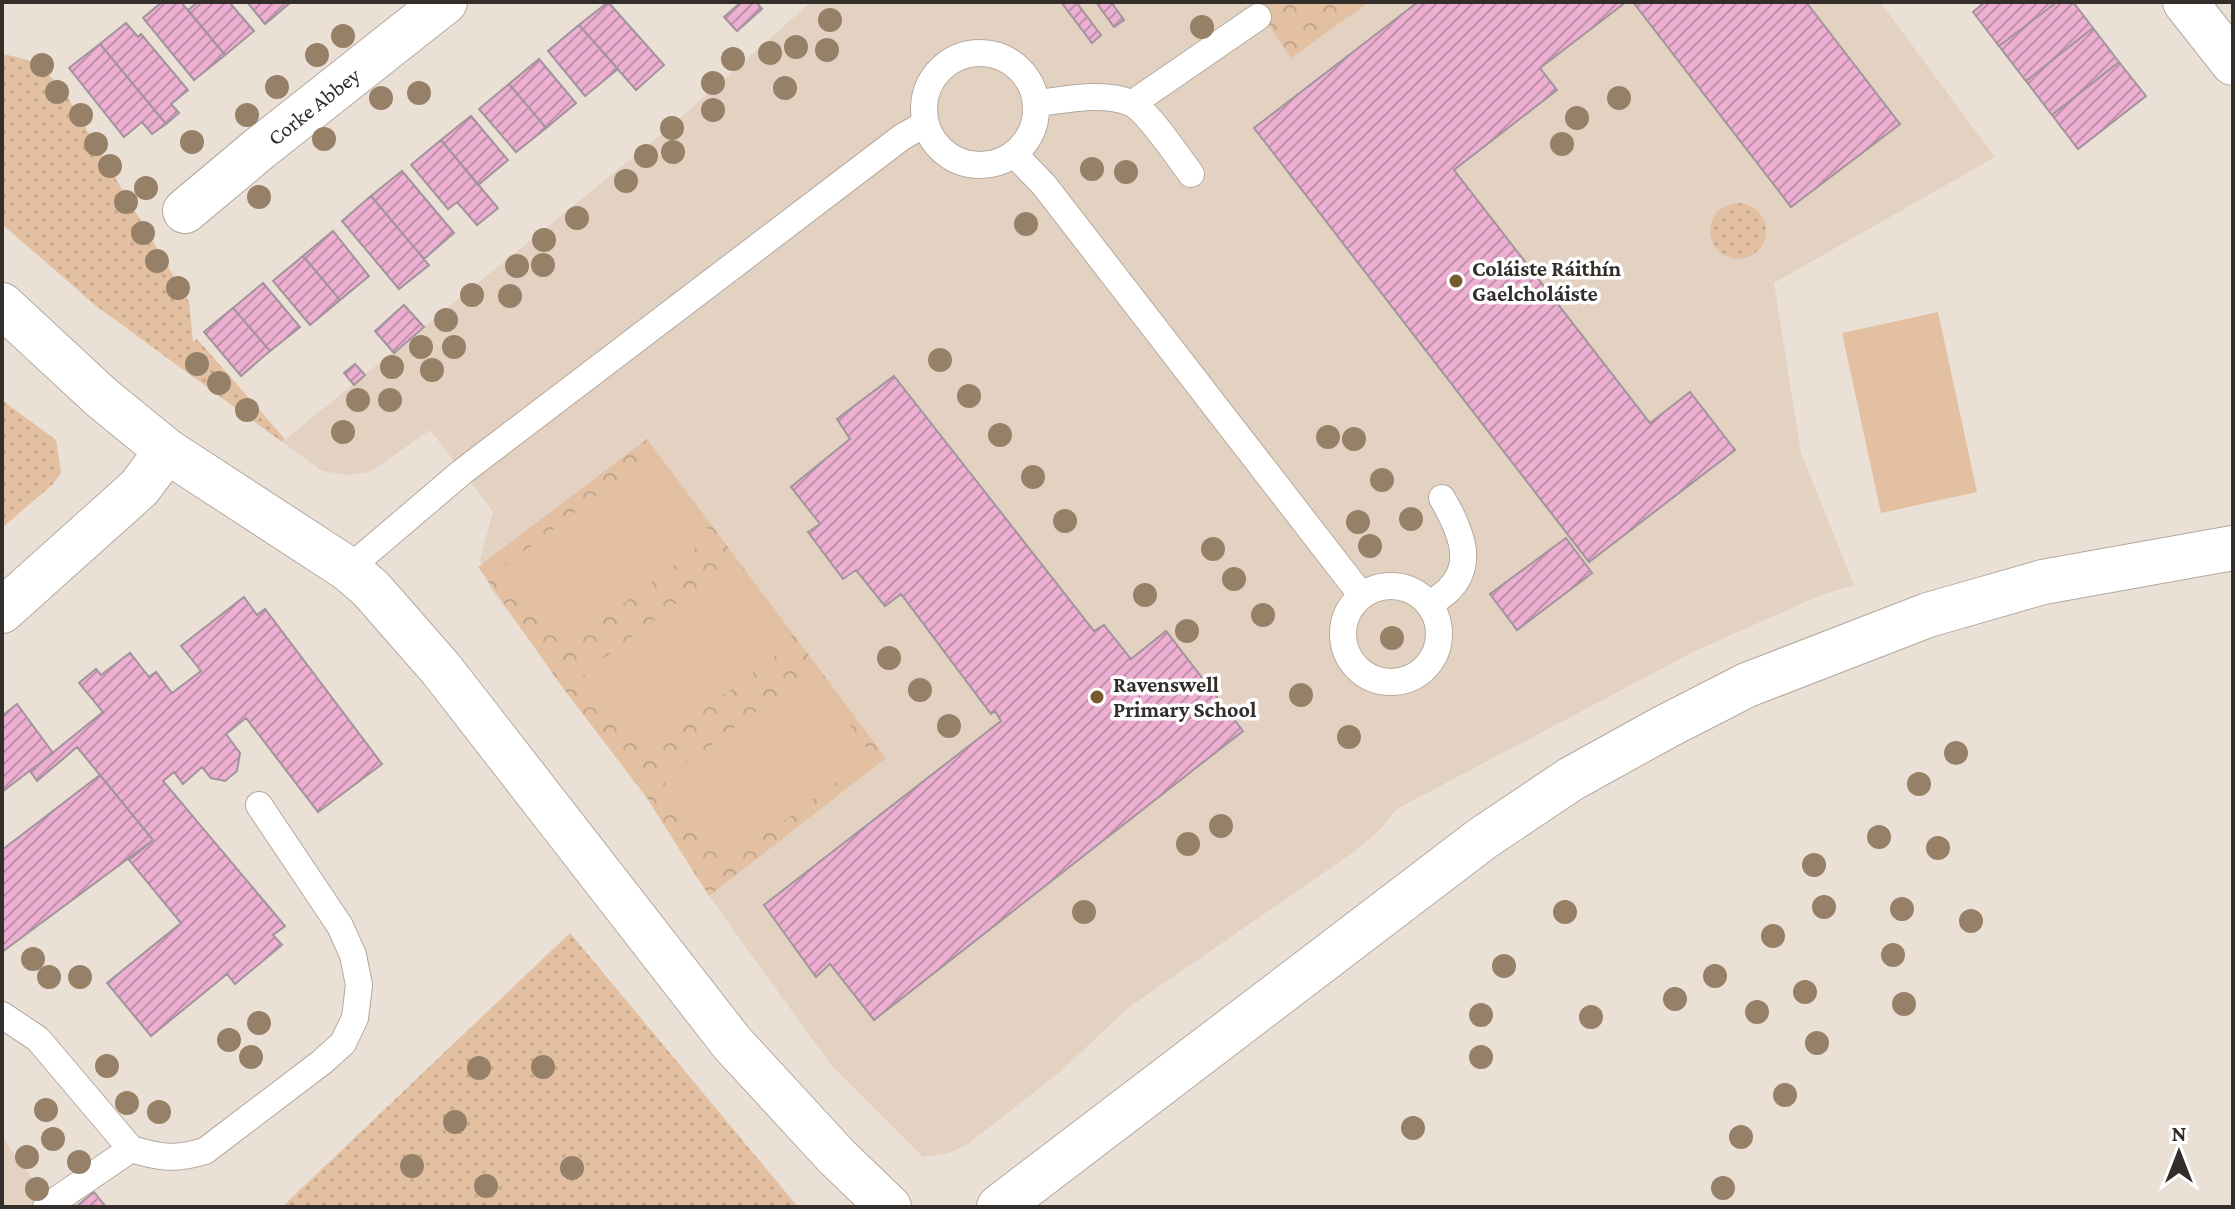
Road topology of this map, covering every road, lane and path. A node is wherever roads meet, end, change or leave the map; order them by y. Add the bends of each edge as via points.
1 (445, 2) edge
2 (2185, 2) edge
3 (1258, 17) dead end
4 (2233, 63) edge
5 (1037, 103) junction
6 (1133, 103) junction
7 (925, 124) junction
8 (1015, 155) junction
9 (1191, 174) dead end
10 (185, 211) dead end
11 (2, 305) edge
12 (167, 451) junction
13 (1442, 498) dead end
14 (2233, 548) edge
15 (348, 569) junction
16 (1362, 596) junction
17 (1429, 604) junction
18 (2, 611) edge
19 (259, 805) dead end
20 (2, 1015) edge
21 (131, 1149) junction
22 (46, 1207) edge
23 (889, 1207) edge
24 (999, 1207) edge

1 - 10 street, Corke Abbey
2 - 4 street
3 - 6 lane
5 - 6 lane via 1097,98
5 - 7 lane via 1022,70 989,53 970,53 952,59 933,79 923,106
5 - 8 lane via 1036,123
6 - 9 lane
7 - 8 lane via 945,154 962,163 989,165
7 - 15 lane via 462,472
8 - 16 lane via 1044,185
11 - 12 street
12 - 15 street
12 - 18 street via 139,488
13 - 17 lane via 1458,528 1464,555 1449,594
14 - 24 street via 2043,582 1928,615 1747,685 1665,727 1571,779 1483,838
15 - 23 street via 441,669 732,1043
16 - 17 lane via 1388,585 1404,587
16 - 17 lane via 1343,622 1343,642 1355,667 1382,682 1413,678 1434,656 1439,629
19 - 21 lane via 340,926 359,985 355,1018 343,1043 322,1062 205,1151 162,1158
20 - 21 lane via 38,1039
21 - 22 lane

